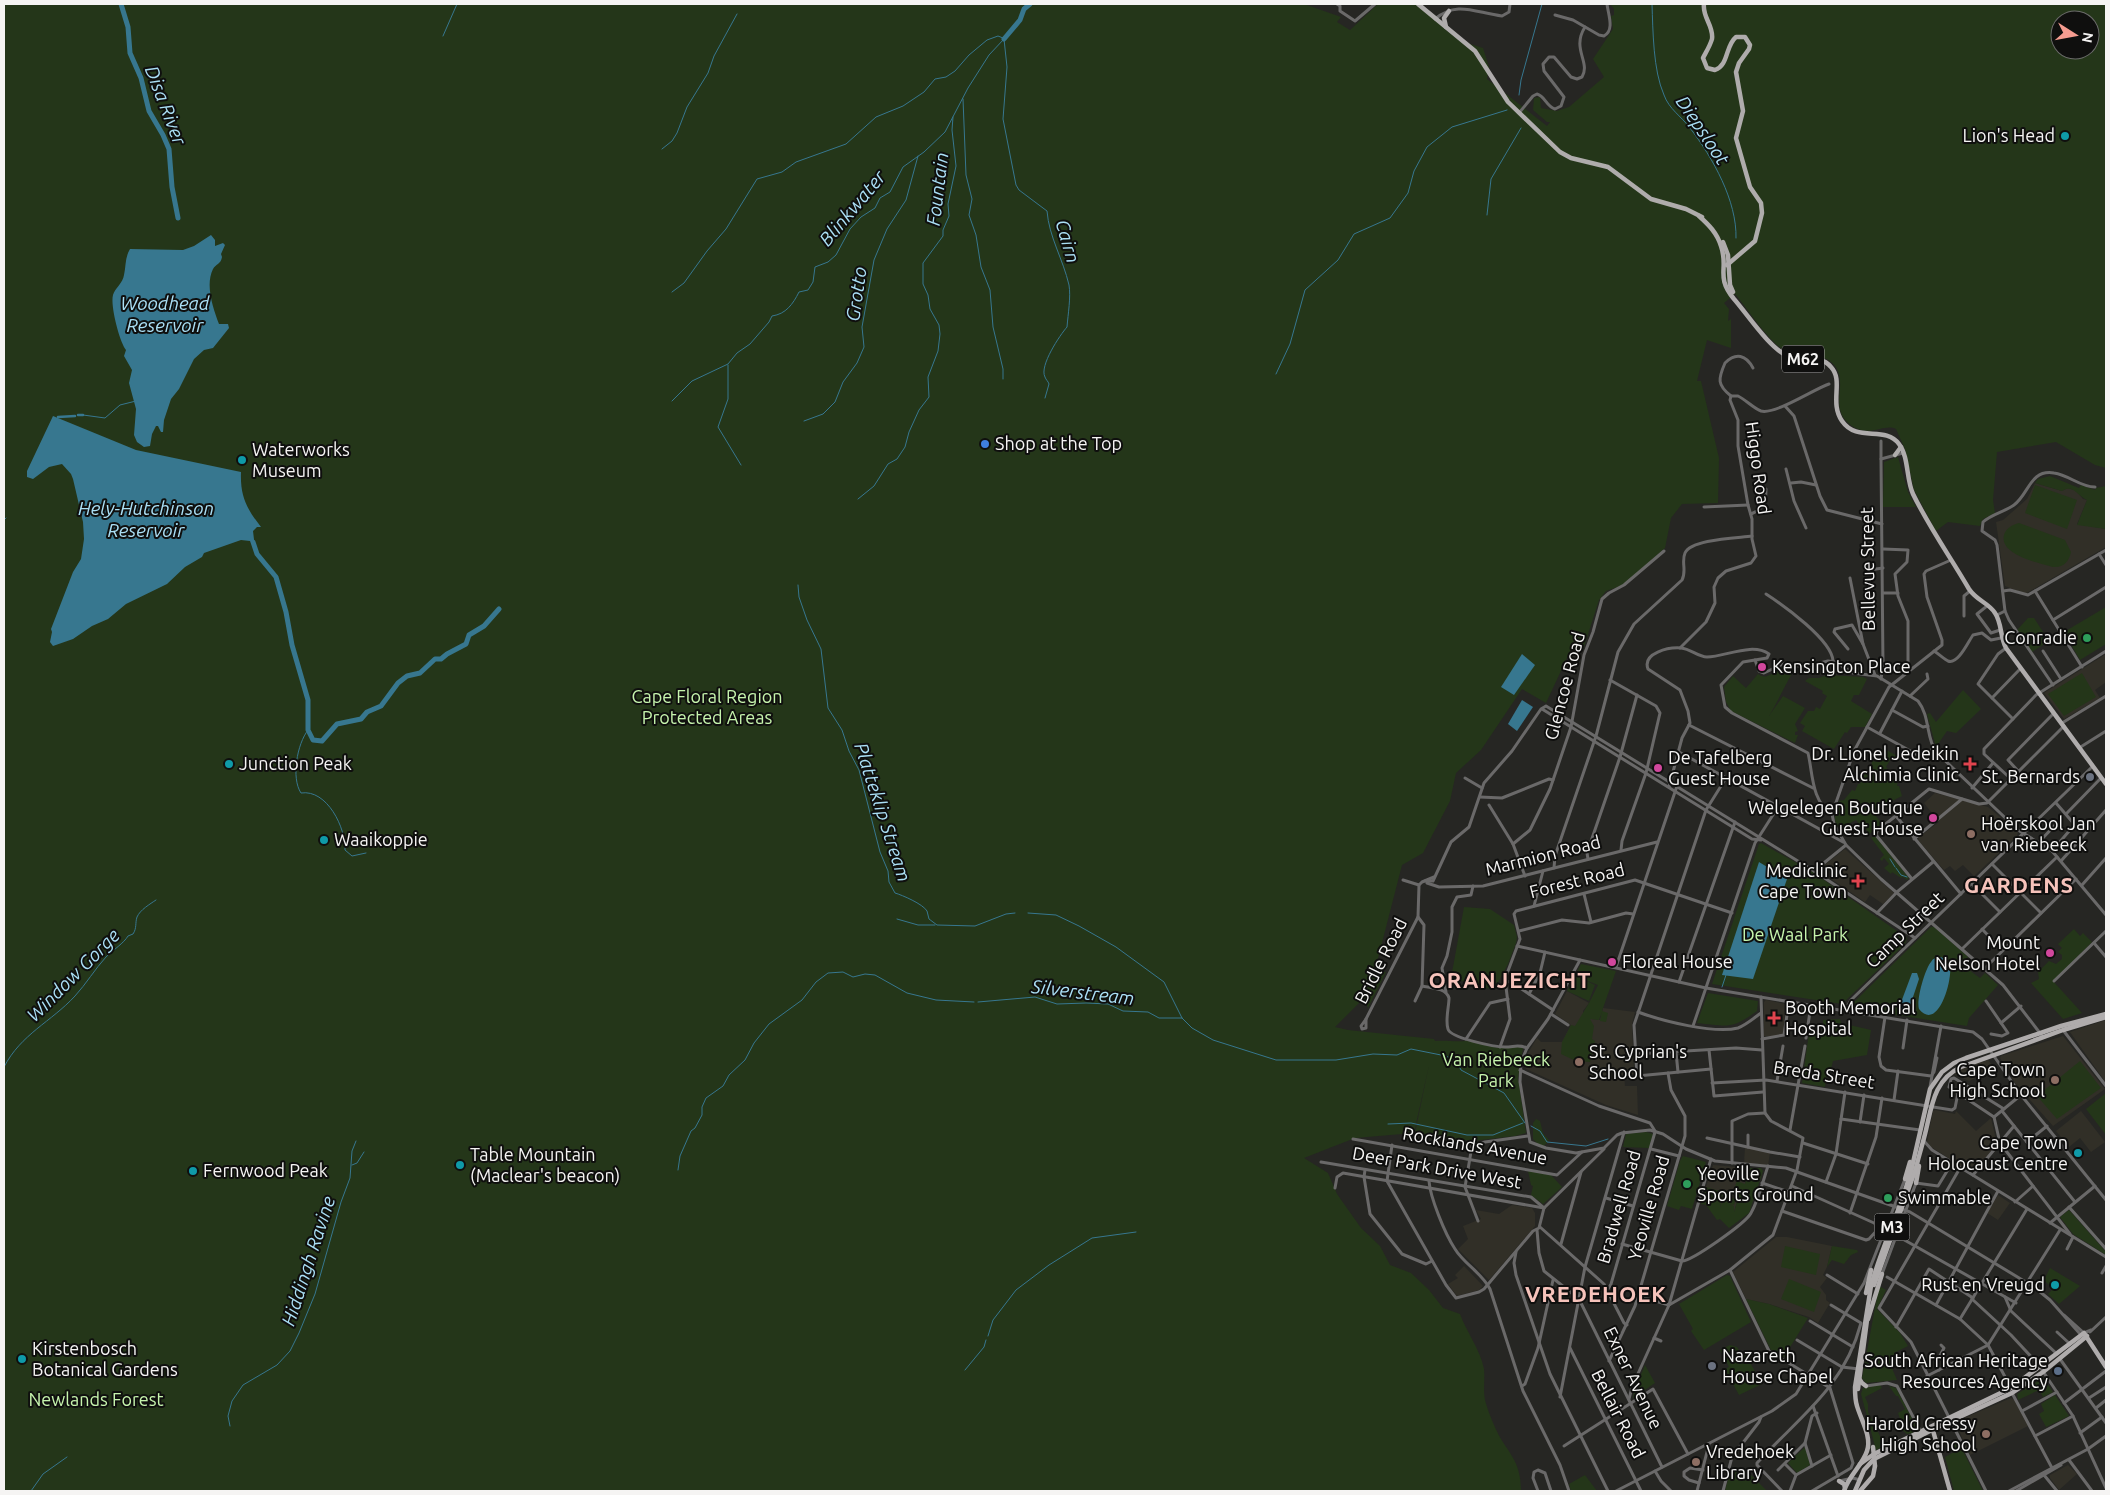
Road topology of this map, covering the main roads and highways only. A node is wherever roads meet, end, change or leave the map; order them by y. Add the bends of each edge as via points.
1 (1418, 4) edge
2 (1704, 4) edge
3 (1449, 10) road end
4 (1446, 28) junction
5 (1699, 216) junction
6 (1729, 263) junction
7 (1723, 271) junction
8 (1729, 272) junction
9 (1729, 278) junction
10 (1723, 281) junction
11 (1740, 304) junction
12 (1901, 447) junction
13 (1895, 455) road end
14 (2106, 784) edge
15 (2106, 1016) edge
16 (2043, 1035) junction
17 (1929, 1106) junction
18 (1920, 1132) junction
19 (1921, 1151) junction
20 (1914, 1168) junction
21 (1905, 1179) road end
22 (1916, 1183) road end
23 (1871, 1270) road end
24 (1882, 1274) road end
25 (1872, 1286) junction
26 (1868, 1319) junction
27 (1862, 1324) junction
28 (2084, 1336) junction
29 (2059, 1357) junction
30 (2106, 1369) edge
31 (1860, 1370) junction
32 (1866, 1386) road end
33 (1857, 1387) junction
34 (1932, 1428) junction
35 (1921, 1433) junction
36 (1860, 1464) junction
37 (1839, 1481) road end
38 (1845, 1490) edge
39 (1855, 1491) edge
40 (1860, 1491) edge
41 (1950, 1491) edge

1 - 4 main road, M62
2 - 6 main road via 1712,33 1704,57 1706,67 1715,70 1722,67 1736,37 1744,37 1750,45 1736,72 1743,108 1736,138 1750,187 1760,202 1762,212 1756,240
3 - 4 main road via 1444,20
4 - 5 main road, M62 via 1468,45 1480,58 1503,96 1564,155 1608,168 1650,199
5 - 6 main road, M62 via 1719,234
5 - 7 main road, M62 via 1719,239
6 - 7 main road
6 - 8 main road, M62
7 - 8 main road
7 - 10 main road, M62
8 - 9 main road, M62
9 - 10 main road
9 - 11 main road, M62 via 1730,288
10 - 11 main road, M62
11 - 12 main road, M62 via 1760,330 1785,354 1830,365 1836,377 1836,408 1846,425 1859,433 1888,436
12 - 13 main road
12 - 14 main road via 1912,493 1970,591 1996,615 2006,648
15 - 16 main road, M3
15 - 16 main road, M3 via 2061,1026
16 - 17 main road, M3 via 1949,1073
16 - 17 main road, M3 via 1989,1050 1948,1067 1930,1089
17 - 18 main road, M3
17 - 19 main road, M3
18 - 20 main road, M3
18 - 21 main road
19 - 20 main road, M3
19 - 22 main road
20 - 25 main road, M3, bridge
23 - 27 main road
24 - 26 main road
25 - 26 main road, M3
25 - 27 main road, M3
26 - 31 main road, M3
27 - 31 main road, M3
28 - 29 main road
28 - 29 main road via 2070,1344
28 - 30 main road
29 - 34 main road via 2012,1390
31 - 32 main road via 1861,1382
31 - 33 main road, M3
33 - 36 main road, M3 via 1856,1404 1868,1442
33 - 40 main road, M3, bridge via 1875,1466 1873,1476
34 - 35 main road
34 - 41 main road
35 - 36 main road via 1874,1454
35 - 39 main road via 1874,1459 1866,1467
36 - 38 main road, M3
37 - 38 main road

